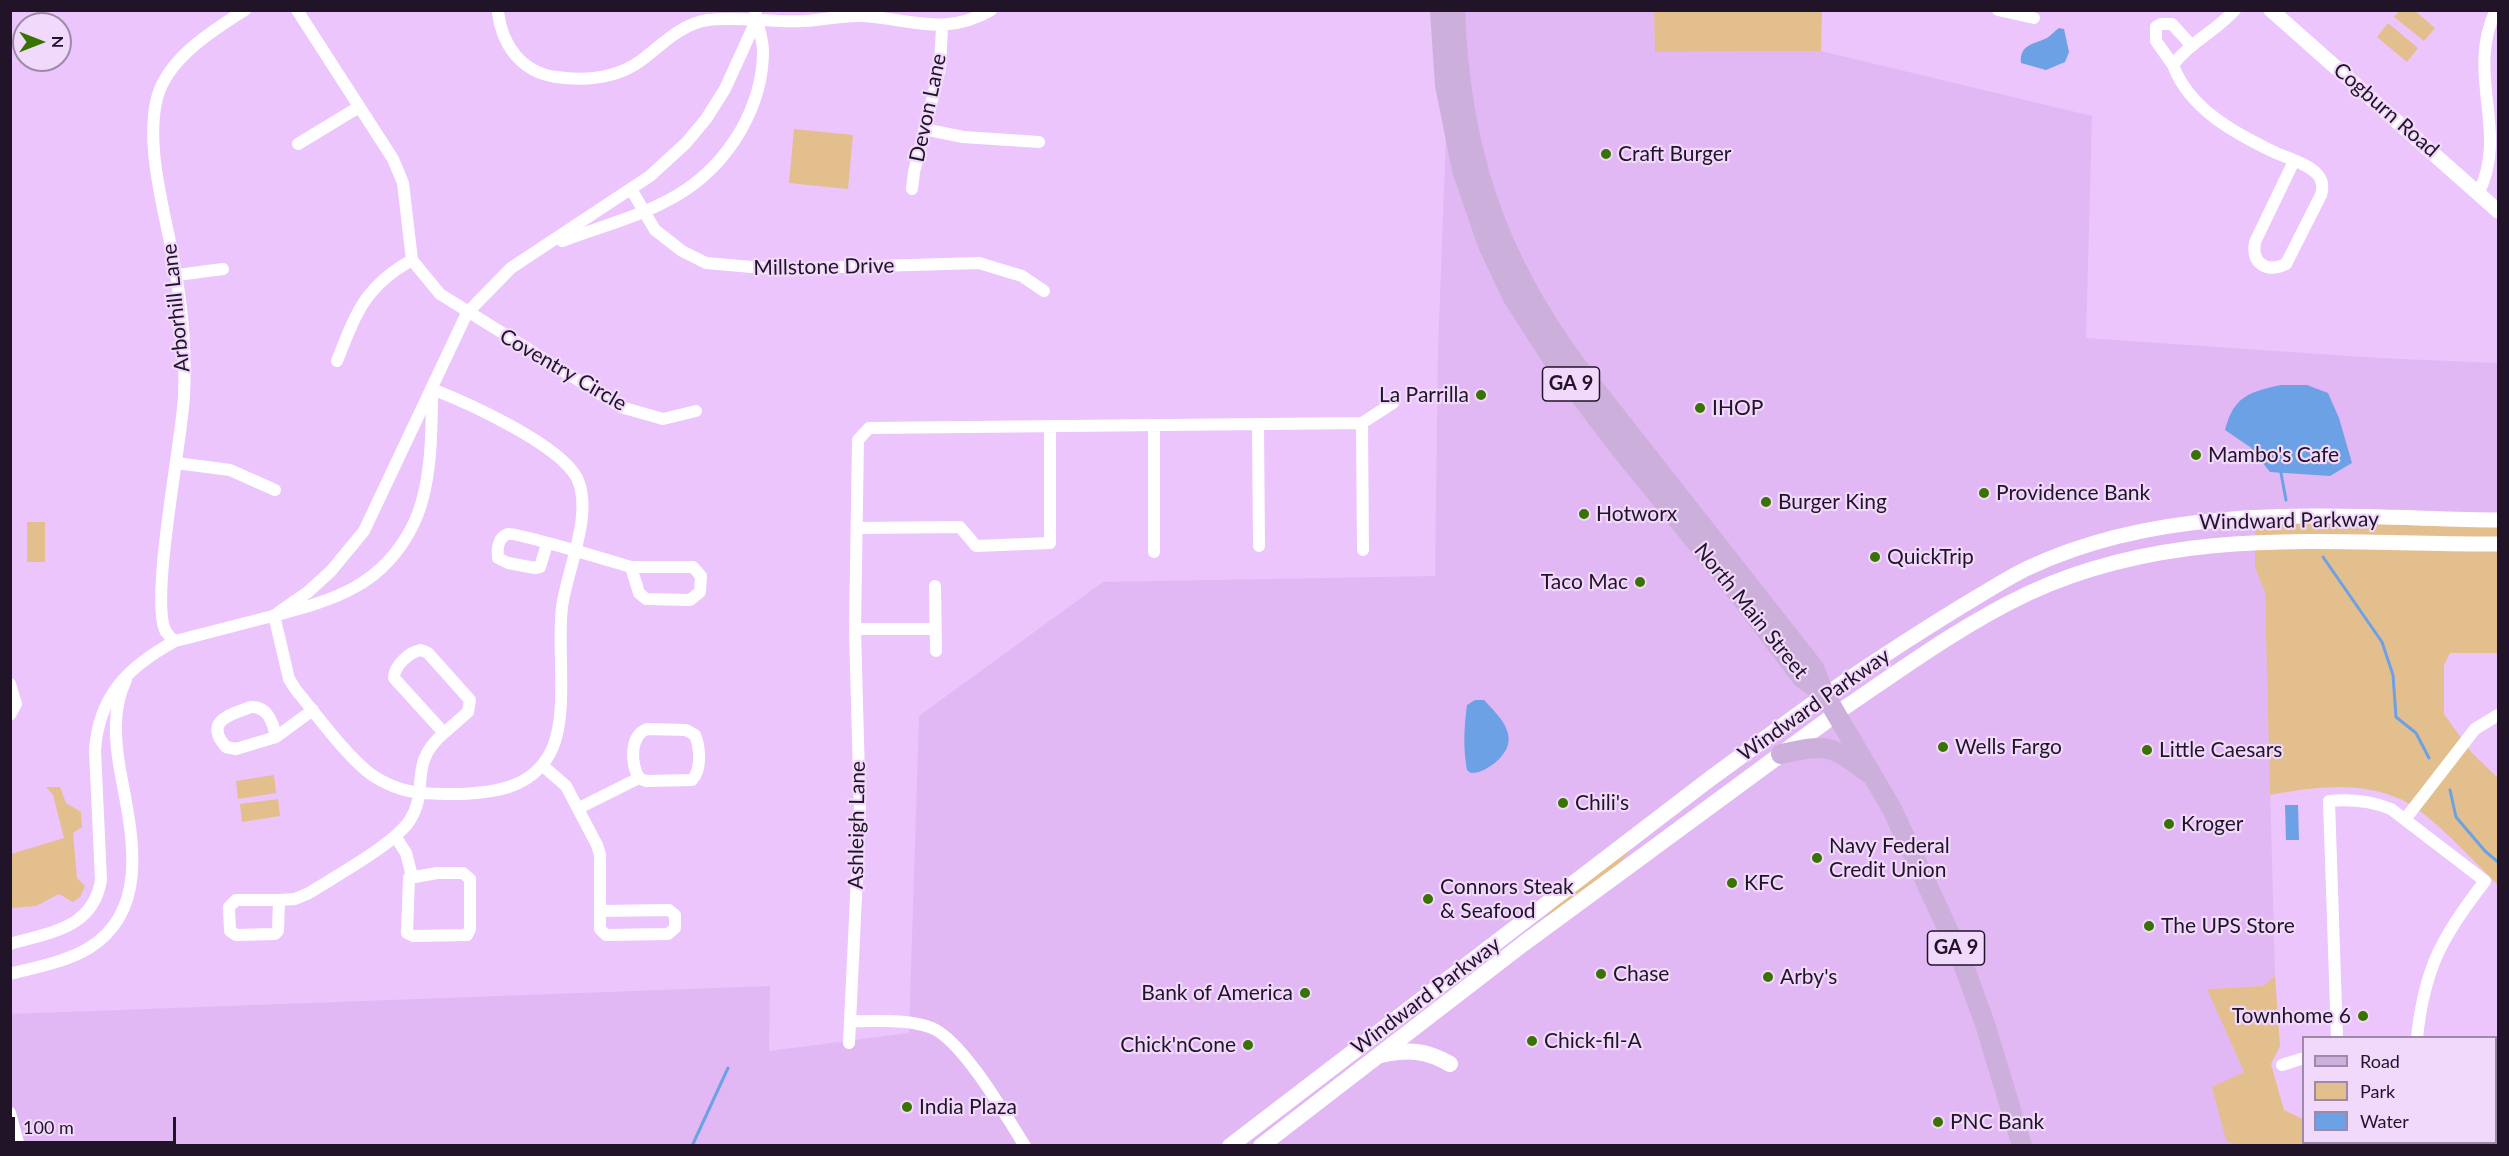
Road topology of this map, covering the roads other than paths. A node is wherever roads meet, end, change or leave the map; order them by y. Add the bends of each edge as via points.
1 (245, 10) edge
2 (297, 10) edge
3 (991, 10) edge
4 (1440, 10) edge
5 (1455, 10) edge
6 (1998, 10) edge
7 (2235, 10) edge
8 (2271, 10) edge
9 (2496, 10) edge
10 (498, 12) edge
11 (863, 14) edge
12 (756, 16) edge
13 (2034, 18) dead end
14 (942, 26) junction
15 (2192, 46) junction
16 (2174, 65) junction
17 (359, 108) junction
18 (924, 129) junction
19 (1039, 142) dead end
20 (298, 144) dead end
21 (2294, 161) junction
22 (631, 189) junction
23 (912, 189) dead end
24 (2479, 192) junction
25 (643, 211) junction
26 (2499, 211) edge
27 (547, 246) junction
28 (412, 260) junction
29 (223, 270) dead end
30 (177, 275) junction
31 (1044, 291) dead end
32 (467, 313) junction
33 (337, 361) dead end
34 (432, 389) junction
35 (1393, 403) dead end
36 (696, 411) dead end
37 (1362, 423) junction
38 (1258, 424) junction
39 (1154, 425) junction
40 (1050, 426) junction
41 (176, 463) junction
42 (275, 490) dead end
43 (2499, 520) edge
44 (857, 528) junction
45 (547, 544) dead end
46 (2499, 544) edge
47 (1259, 546) dead end
48 (1363, 550) dead end
49 (574, 552) junction
50 (1155, 552) dead end
51 (631, 567) junction
52 (935, 586) dead end
53 (274, 615) junction
54 (855, 629) junction
55 (936, 629) junction
56 (175, 641) junction
57 (936, 651) dead end
58 (131, 671) junction
59 (10, 684) edge
60 (1825, 695) junction
61 (313, 710) junction
62 (1837, 713) junction
63 (10, 715) edge
64 (2499, 715) edge
65 (444, 732) junction
66 (276, 737) junction
67 (1781, 754) junction
68 (542, 765) junction
69 (639, 778) junction
70 (1876, 779) junction
71 (417, 795) junction
72 (579, 808) junction
73 (2406, 818) junction
74 (394, 836) junction
75 (412, 876) junction
76 (279, 900) junction
77 (600, 911) junction
78 (10, 944) edge
79 (10, 974) edge
80 (850, 1021) junction
81 (2337, 1036) edge
82 (2416, 1036) edge
83 (849, 1043) dead end
84 (1377, 1056) junction
85 (2302, 1059) edge
86 (1450, 1064) dead end
87 (2282, 1065) dead end
88 (10, 1113) edge
89 (19, 1146) edge
90 (1025, 1146) edge
91 (1230, 1146) edge
92 (1261, 1146) edge
93 (2022, 1146) edge

1 - 30 street, Arborhill Lane via 172,67 158,96 154,147
2 - 17 street
3 - 14 street via 961,24
4 - 60 main road, North Main Street / GA 9 via 1445,85 1462,170 1488,245 1516,305 1618,446 1802,678
5 - 60 main road, North Main Street / GA 9 via 1460,83 1472,150 1495,225 1520,280 1576,365 1814,668
6 - 13 street
7 - 15 street via 2216,30
8 - 24 street, Cogburn Road
9 - 24 street via 2488,26 2486,51 2498,135 2496,155
10 - 12 street via 500,32 512,54 552,76 572,79 596,79 619,73 686,27 708,20
11 - 12 street via 804,21
11 - 14 street
12 - 22 street via 706,119 667,162
12 - 25 street via 763,49 759,87 746,121 726,155 698,183 664,204
14 - 18 street, Devon Lane via 940,68
15 - 16 street
15 - 16 street via 2172,24 2156,27 2156,41
16 - 21 street via 2179,80 2207,112 2243,138
17 - 20 street
17 - 28 street via 393,159 403,183
18 - 19 street via 963,137
18 - 23 street, Devon Lane
21 - 21 street via 2255,242 2253,252 2266,268 2286,264 2323,187 2318,174
22 - 25 street, Millstone Drive
22 - 27 street
24 - 26 street, Cogburn Road
25 - 27 street
25 - 31 street, Millstone Drive via 655,230 682,251 705,262 775,270 979,263 1022,276
27 - 32 street via 511,268
28 - 32 street, Coventry Circle via 440,294
28 - 33 street via 388,273 368,296
29 - 30 street
30 - 41 street, Arborhill Lane via 184,398
32 - 34 street
32 - 36 street, Coventry Circle via 621,407 663,419
34 - 49 street via 474,405 569,467 577,479 583,508
34 - 53 street via 364,531 331,571
34 - 53 street via 426,479 414,524 392,558 362,584 333,600
35 - 37 street
37 - 38 street, Ashleigh Lane
37 - 48 street
38 - 39 street, Ashleigh Lane
38 - 47 street
39 - 40 street, Ashleigh Lane
39 - 50 street
40 - 44 street, Ashleigh Lane via 869,428 858,440
40 - 44 street via 1050,543 976,546 960,527
41 - 42 street via 230,470
41 - 56 street, Arborhill Lane via 162,600 166,632
43 - 60 street, Windward Parkway via 2222,519 2148,528 2028,568 1911,636
44 - 54 street, Ashleigh Lane
45 - 49 street
46 - 62 street, Windward Parkway via 2244,542 2141,554 2085,571 1993,611
49 - 51 street
49 - 68 street via 562,610 558,728
51 - 51 street via 693,567 701,576 700,592 690,600 646,599 639,593
52 - 55 street
53 - 56 street
53 - 61 street via 289,679
54 - 55 street
54 - 80 street, Ashleigh Lane via 860,813
55 - 57 street
56 - 58 street
58 - 78 street via 111,694 96,730 101,880 96,900 83,917 70,925
58 - 79 street via 118,704 115,740 132,839 134,874 126,904 108,932 89,948
59 - 63 street via 16,705
60 - 62 main road, GA 9
60 - 91 main road, Windward Parkway
61 - 66 street
61 - 71 street via 370,773 392,787
62 - 67 main road, Windward Parkway
62 - 70 main road, GA 9
64 - 73 street via 2475,729
65 - 65 street via 394,678 396,668 415,651 428,653 470,700 468,712
65 - 71 street via 424,753
66 - 66 street via 229,749 222,743 218,725 224,716 257,707 269,717
67 - 70 main road via 1825,747 1839,752
67 - 84 main road, Windward Parkway
68 - 71 street via 524,781 501,791
68 - 72 street via 566,786
69 - 69 street via 634,770 635,739 639,732 687,730 695,735 698,770 692,780
69 - 72 street
70 - 93 main road, GA 9 via 1961,958
71 - 74 street via 412,818
72 - 77 street via 600,855
73 - 81 street via 2376,803 2329,801
73 - 82 street via 2485,881 2455,920 2432,963
74 - 75 street via 406,853
74 - 76 street via 309,893
75 - 75 street via 468,875 467,935 407,933 408,882
76 - 76 street via 279,928 275,934 236,935 230,931 232,901
77 - 77 street via 669,910 675,915 675,928 668,934 606,935 600,929
80 - 83 street, Ashleigh Lane
80 - 90 street via 914,1023 941,1033 961,1052
84 - 86 main road via 1417,1050
84 - 92 main road, Windward Parkway
85 - 87 street
88 - 89 street

